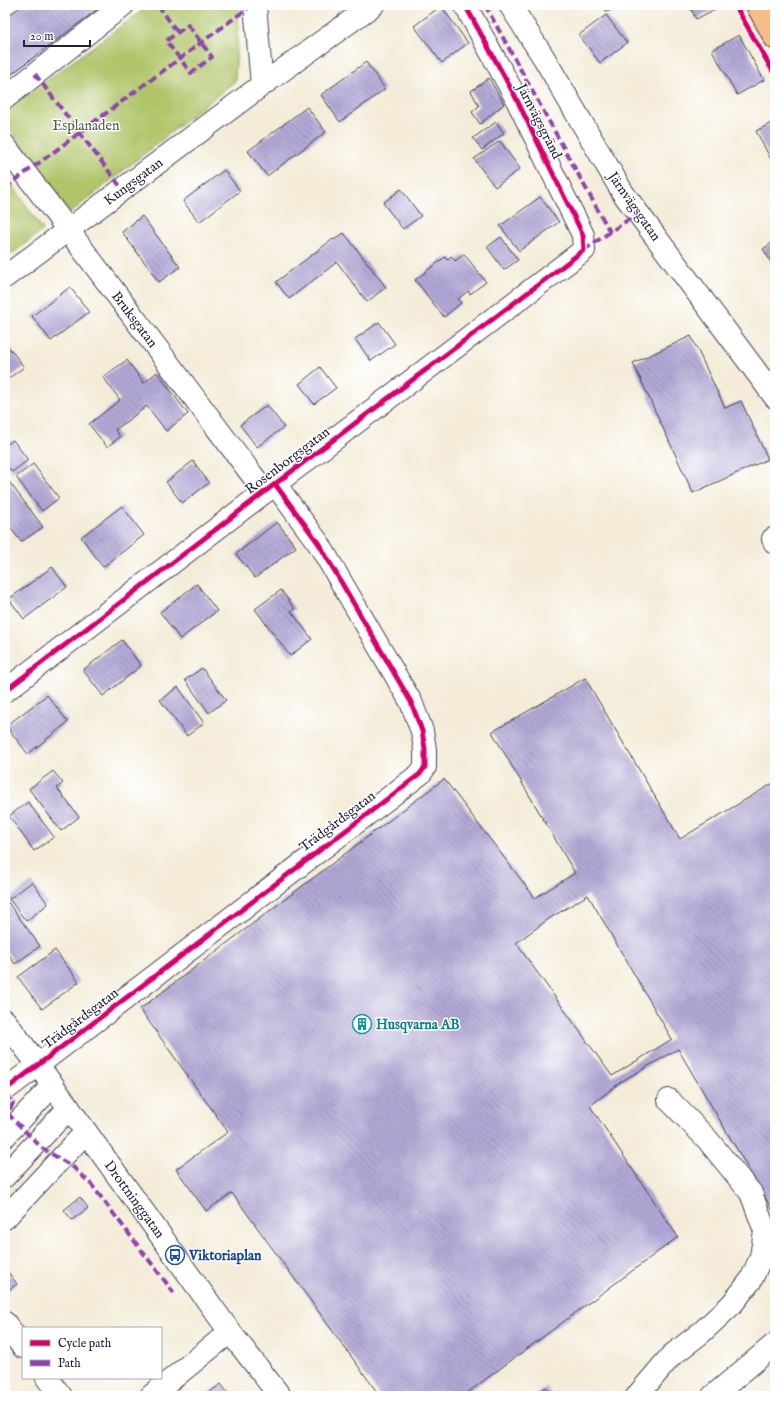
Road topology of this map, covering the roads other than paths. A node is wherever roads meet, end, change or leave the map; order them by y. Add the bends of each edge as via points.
1 (123, 5) edge
2 (255, 5) edge
3 (373, 5) edge
4 (465, 5) edge
5 (510, 5) edge
6 (757, 5) edge
7 (775, 38) edge
8 (262, 85) junction
9 (5, 98) edge
10 (5, 146) edge
11 (68, 229) junction
12 (584, 250) joint
13 (5, 277) edge
14 (775, 397) edge
15 (270, 488) junction
16 (5, 691) edge
17 (5, 1021) edge
18 (38, 1064) junction
19 (53, 1085) junction
20 (5, 1090) edge
21 (669, 1100) dead end
22 (69, 1108) junction
23 (86, 1132) junction
24 (5, 1136) edge
25 (5, 1176) edge
26 (5, 1218) edge
27 (5, 1324) edge
28 (230, 1332) junction
29 (775, 1344) edge
30 (22, 1346) edge
31 (48, 1379) edge
32 (61, 1396) edge
33 (150, 1396) edge
34 (280, 1396) edge
35 (637, 1396) edge
36 (713, 1396) edge

1 - 9 street
2 - 8 street
3 - 8 street, Kungsgatan
4 - 12 street, Järnvägsgränd via 515,96 583,235
5 - 14 street, Järnvägsgatan via 623,193
6 - 7 main road
8 - 11 street, Kungsgatan
10 - 11 street, Bruksgatan
11 - 13 street, Kungsgatan
11 - 15 street, Bruksgatan
12 - 15 street, Rosenborgsgatan
15 - 16 street, Rosenborgsgatan
15 - 18 street, Trädgårdsgatan via 320,544 411,702 422,731 425,767 414,778
17 - 18 street, Drottninggatan
18 - 19 street, Drottninggatan
18 - 20 street, Trädgårdsgatan
19 - 22 street, Drottninggatan
19 - 24 street
21 - 35 street via 707,1139 751,1193 765,1231 761,1257 751,1280 732,1304 671,1356
22 - 23 street, Drottninggatan
22 - 25 street
23 - 26 street
23 - 28 street, Drottninggatan
27 - 30 street
28 - 33 street
28 - 34 street, Drottninggatan
29 - 36 street
31 - 32 street

